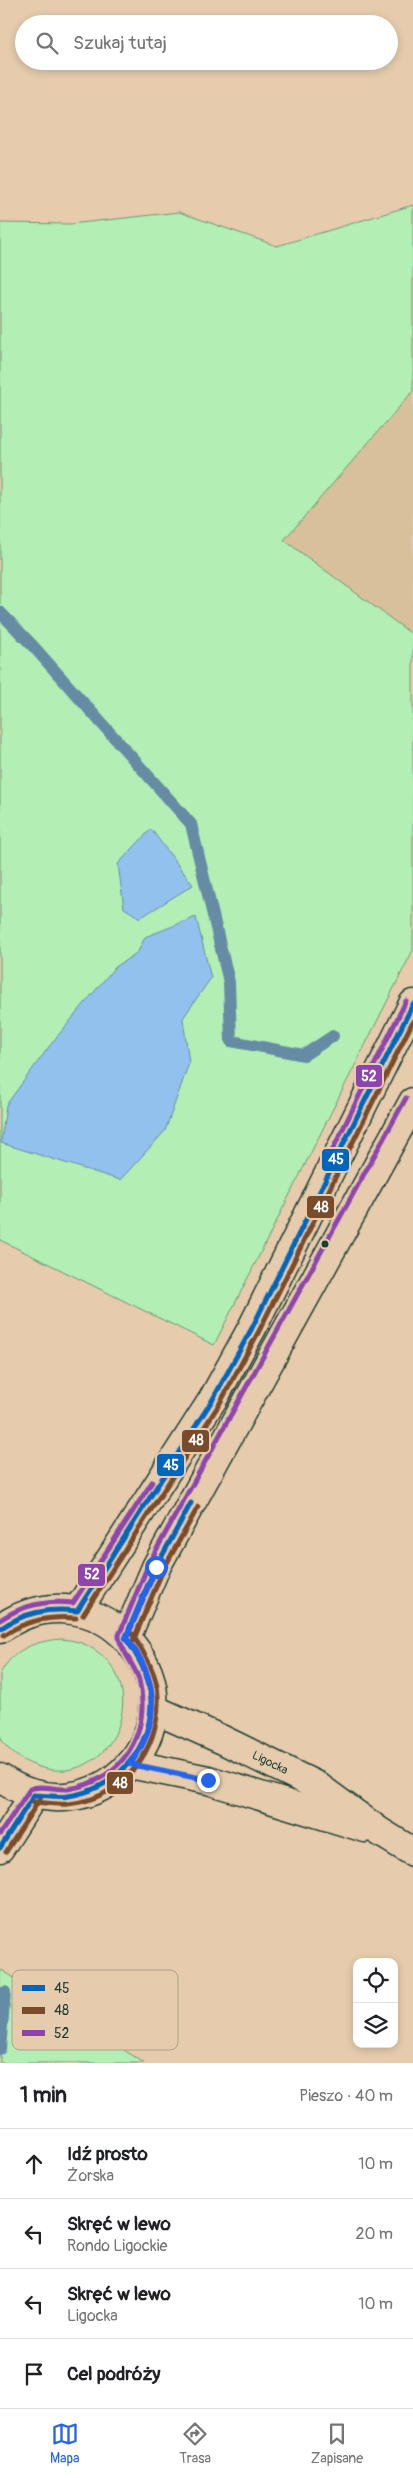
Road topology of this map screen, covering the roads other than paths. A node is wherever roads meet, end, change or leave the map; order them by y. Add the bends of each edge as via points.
1 (413, 1004) edge
2 (413, 1102) edge
3 (77, 1610) junction
4 (0, 1629) edge
5 (126, 1638) junction
6 (153, 1709) junction
7 (130, 1764) junction
8 (0, 1778) edge
9 (34, 1795) junction
10 (380, 1832) junction
11 (0, 1848) edge
12 (413, 1852) edge

1 - 3 main road via 252,1328 213,1399
2 - 5 main road via 156,1567
3 - 4 main road via 60,1608 25,1614
3 - 5 main road via 104,1620
5 - 6 main road via 144,1663
6 - 7 main road via 146,1739
6 - 10 main road, Ligocka via 317,1786
7 - 9 main road via 112,1780 90,1792 58,1798
7 - 10 main road, Ligocka via 208,1780
8 - 9 main road
9 - 11 main road
10 - 12 main road, Ligocka

